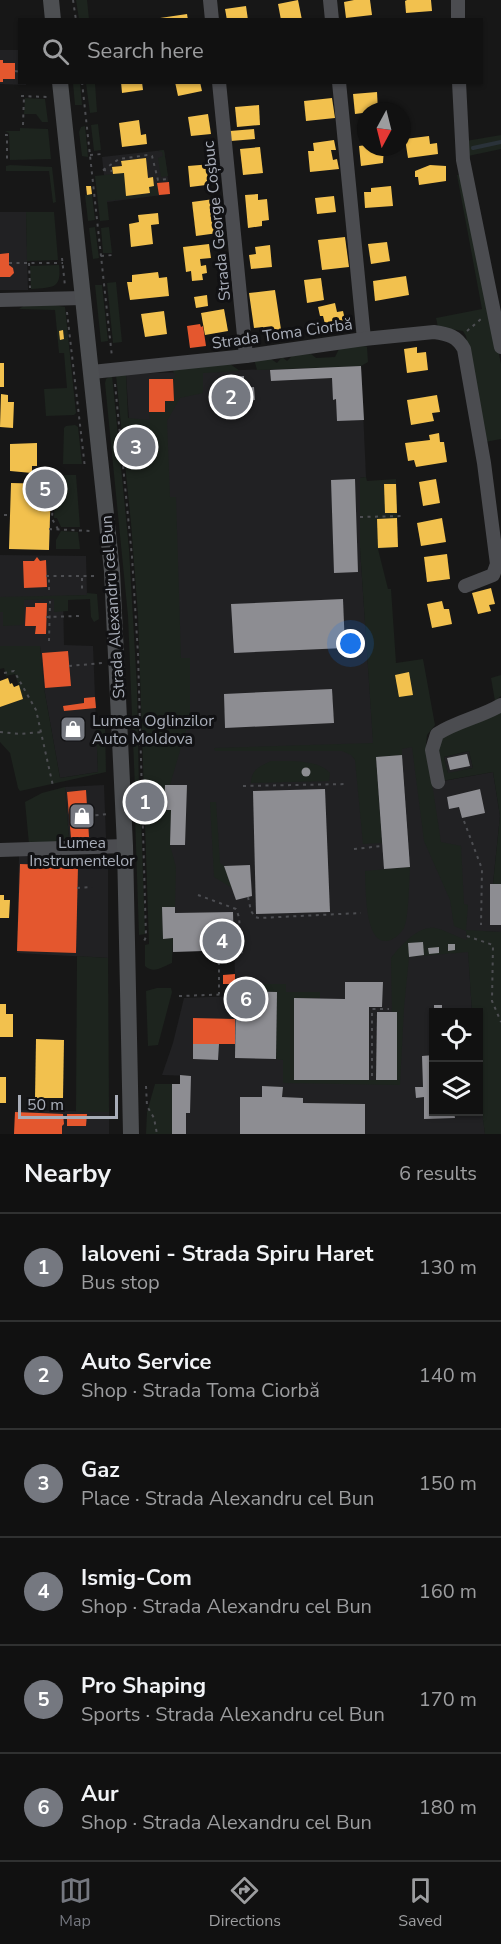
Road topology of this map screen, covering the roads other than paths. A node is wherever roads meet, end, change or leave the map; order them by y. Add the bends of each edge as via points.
1 (51, 0) edge
2 (210, 0) edge
3 (330, 0) edge
4 (458, 0) edge
5 (53, 18) edge
6 (212, 18) edge
7 (332, 18) edge
8 (458, 18) edge
9 (60, 84) edge
10 (219, 84) edge
11 (339, 84) edge
12 (459, 84) edge
13 (83, 298) junction
14 (0, 300) edge
15 (364, 339) junction
16 (501, 347) edge
17 (246, 356) junction
18 (92, 372) junction
19 (465, 586) dead end
20 (501, 705) edge
21 (438, 782) dead end
22 (125, 846) junction
23 (0, 850) edge
24 (131, 1134) edge

1 - 5 main road
2 - 6 street
3 - 7 street
4 - 8 street
9 - 13 main road, Strada Alexandru cel Bun
10 - 17 street, Strada George Coșbuc
11 - 15 street, Strada Toma Ciorbă
12 - 16 street via 463,160
13 - 14 street
13 - 18 main road, Strada Alexandru cel Bun
15 - 17 street, Strada Toma Ciorbă
15 - 19 street via 445,334 459,340 464,349 497,564 493,574
17 - 18 street, Strada Toma Ciorbă
18 - 22 main road, Strada Alexandru cel Bun via 112,580
20 - 21 street via 437,734 432,750
22 - 23 street
22 - 24 main road, Strada Alexandru cel Bun

